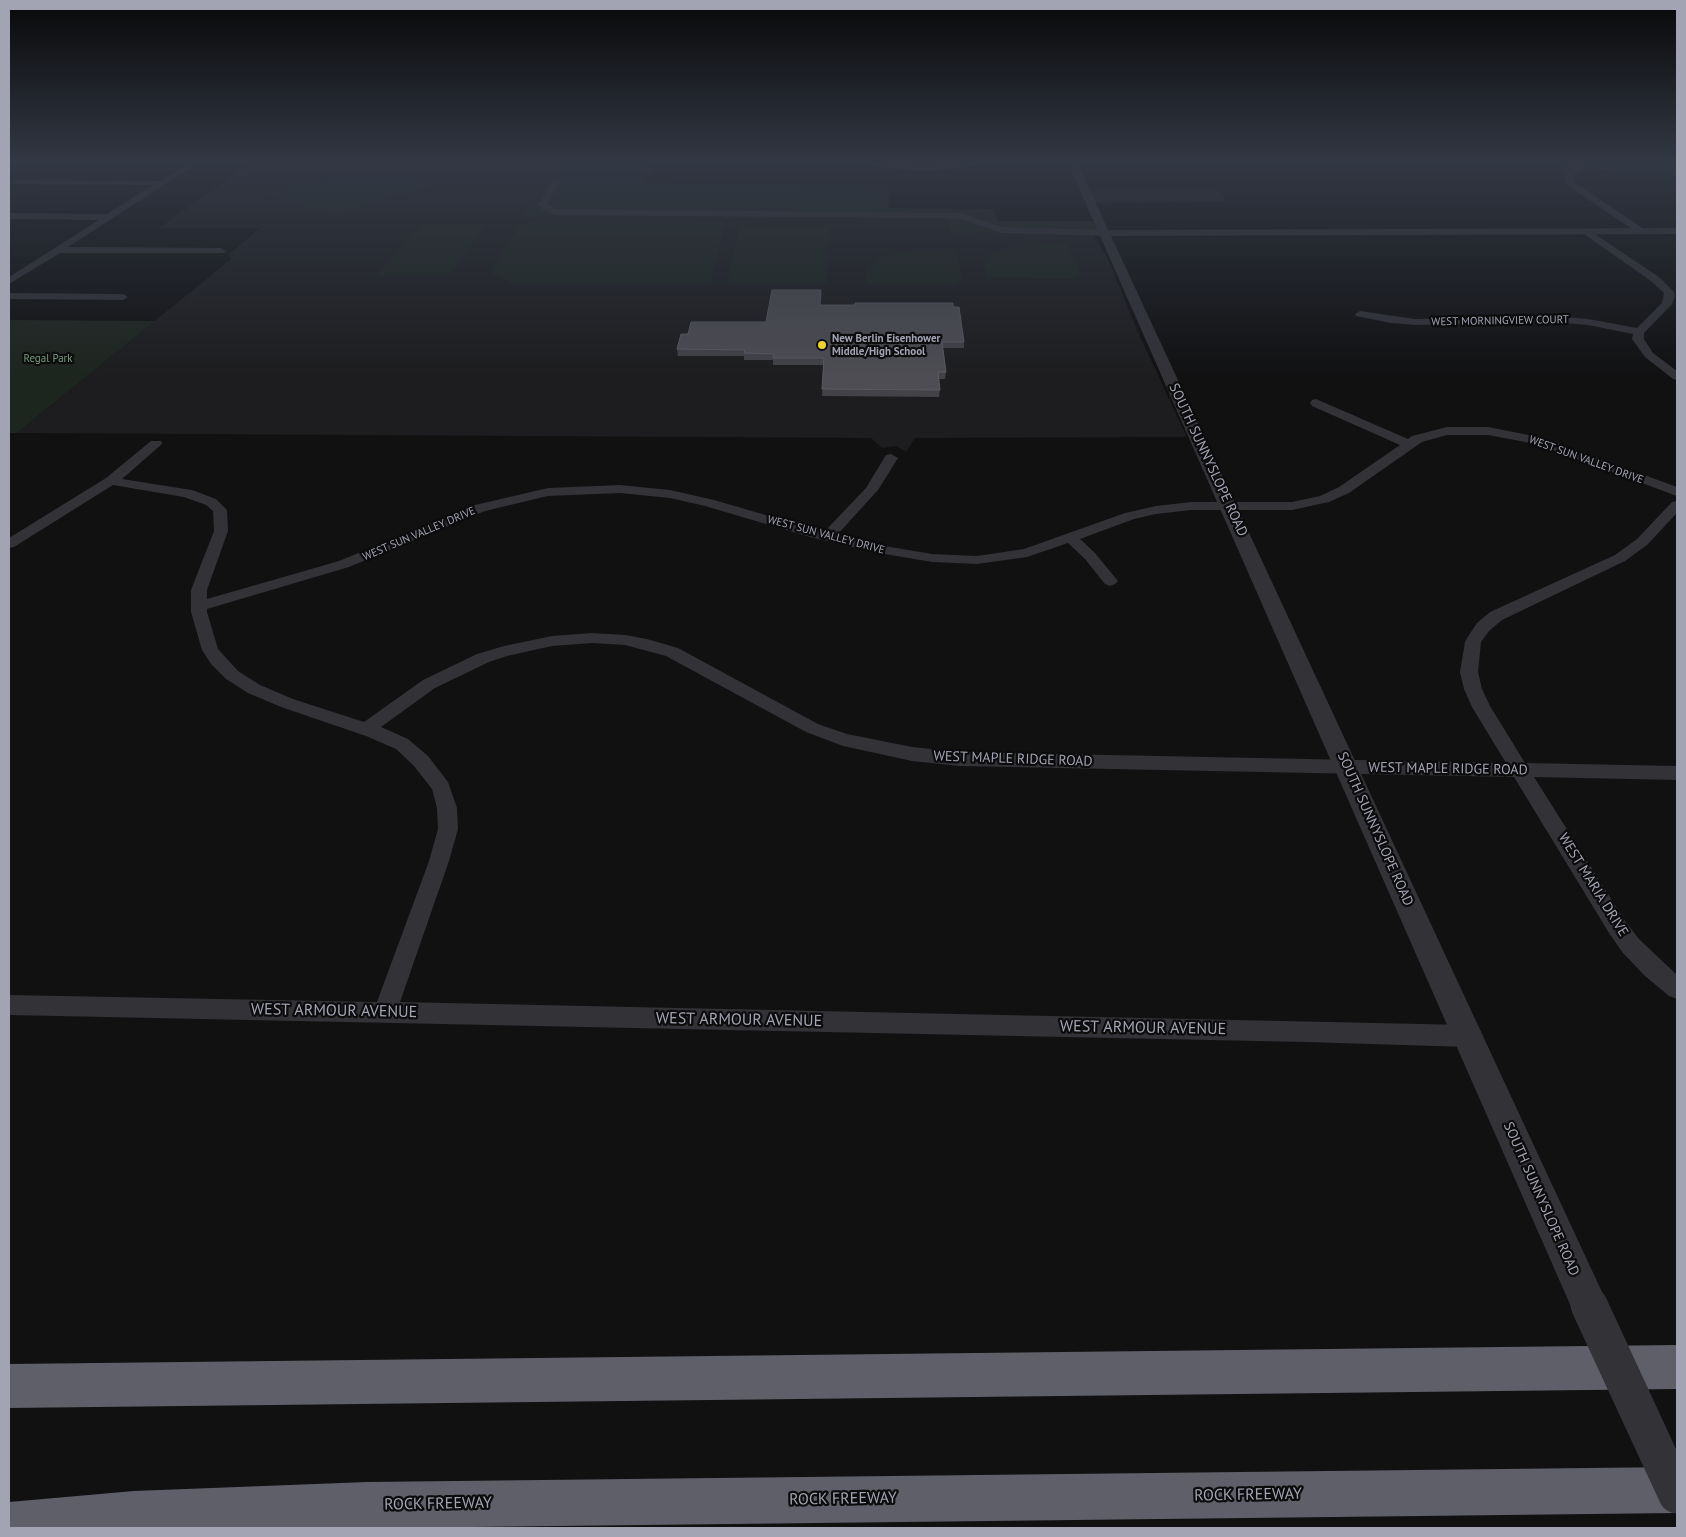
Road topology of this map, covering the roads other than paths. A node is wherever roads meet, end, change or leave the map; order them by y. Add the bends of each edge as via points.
1 (82, 235) edge
2 (1106, 235) edge
3 (1591, 235) edge
4 (57, 250) junction
5 (221, 251) dead end
6 (9, 282) edge
7 (9, 296) edge
8 (123, 297) dead end
9 (1673, 301) edge
10 (1360, 314) dead end
11 (1639, 332) junction
12 (1677, 377) edge
13 (1316, 403) dead end
14 (156, 444) dead end
15 (1408, 444) junction
16 (891, 458) dead end
17 (112, 481) junction
18 (1677, 492) edge
19 (1228, 505) junction
20 (1677, 505) edge
21 (827, 537) junction
22 (1071, 538) junction
23 (9, 544) edge
24 (1110, 581) dead end
25 (198, 606) junction
26 (366, 729) junction
27 (1346, 767) junction
28 (1521, 771) junction
29 (1677, 773) edge
30 (1677, 989) edge
31 (9, 1005) edge
32 (385, 1012) junction
33 (1468, 1036) junction
34 (1677, 1367) edge
35 (9, 1386) edge
36 (1677, 1490) edge
37 (1677, 1495) edge
38 (9, 1526) edge

1 - 4 street
2 - 19 street, SOUTH SUNNYSLOPE ROAD
3 - 9 street via 1665,287
4 - 5 street
4 - 6 street
7 - 8 street
9 - 11 street
10 - 11 street, WEST MORNINGVIEW COURT via 1415,322 1554,319
11 - 12 street via 1638,338 1644,350
13 - 15 street
14 - 17 street
15 - 18 street, WEST SUN VALLEY DRIVE via 1424,436 1447,431 1518,436 1557,447
15 - 19 street, WEST SUN VALLEY DRIVE via 1344,490 1324,499 1292,506
16 - 21 street via 871,490
17 - 23 street
17 - 25 street via 187,493 211,502 220,510 221,531 200,583
19 - 22 street, WEST SUN VALLEY DRIVE via 1143,512
19 - 27 street, SOUTH SUNNYSLOPE ROAD
20 - 28 street, WEST MARIA DRIVE via 1642,542 1620,558 1496,616 1473,642 1469,672 1474,690
21 - 22 street, WEST SUN VALLEY DRIVE via 907,554 977,560 1027,553
21 - 25 street, WEST SUN VALLEY DRIVE via 710,502 670,494 620,489 566,490 480,508 344,564
22 - 24 street
25 - 26 street via 210,650 232,675 254,690 287,704
26 - 27 street, WEST MAPLE RIDGE ROAD via 430,684 483,658 552,641 592,638 624,640 672,652 812,728 876,748 960,759
26 - 32 street via 402,744 421,761 435,777 447,808 448,829 439,861
27 - 28 street, WEST MAPLE RIDGE ROAD
27 - 33 street, SOUTH SUNNYSLOPE ROAD
28 - 29 street, WEST MAPLE RIDGE ROAD
28 - 30 street, WEST MARIA DRIVE via 1617,927 1653,969
31 - 32 street, WEST ARMOUR AVENUE
32 - 33 street, WEST ARMOUR AVENUE
33 - 37 street, SOUTH SUNNYSLOPE ROAD, bridge
34 - 35 highway
36 - 38 highway, ROCK FREEWAY via 367,1505 134,1515

